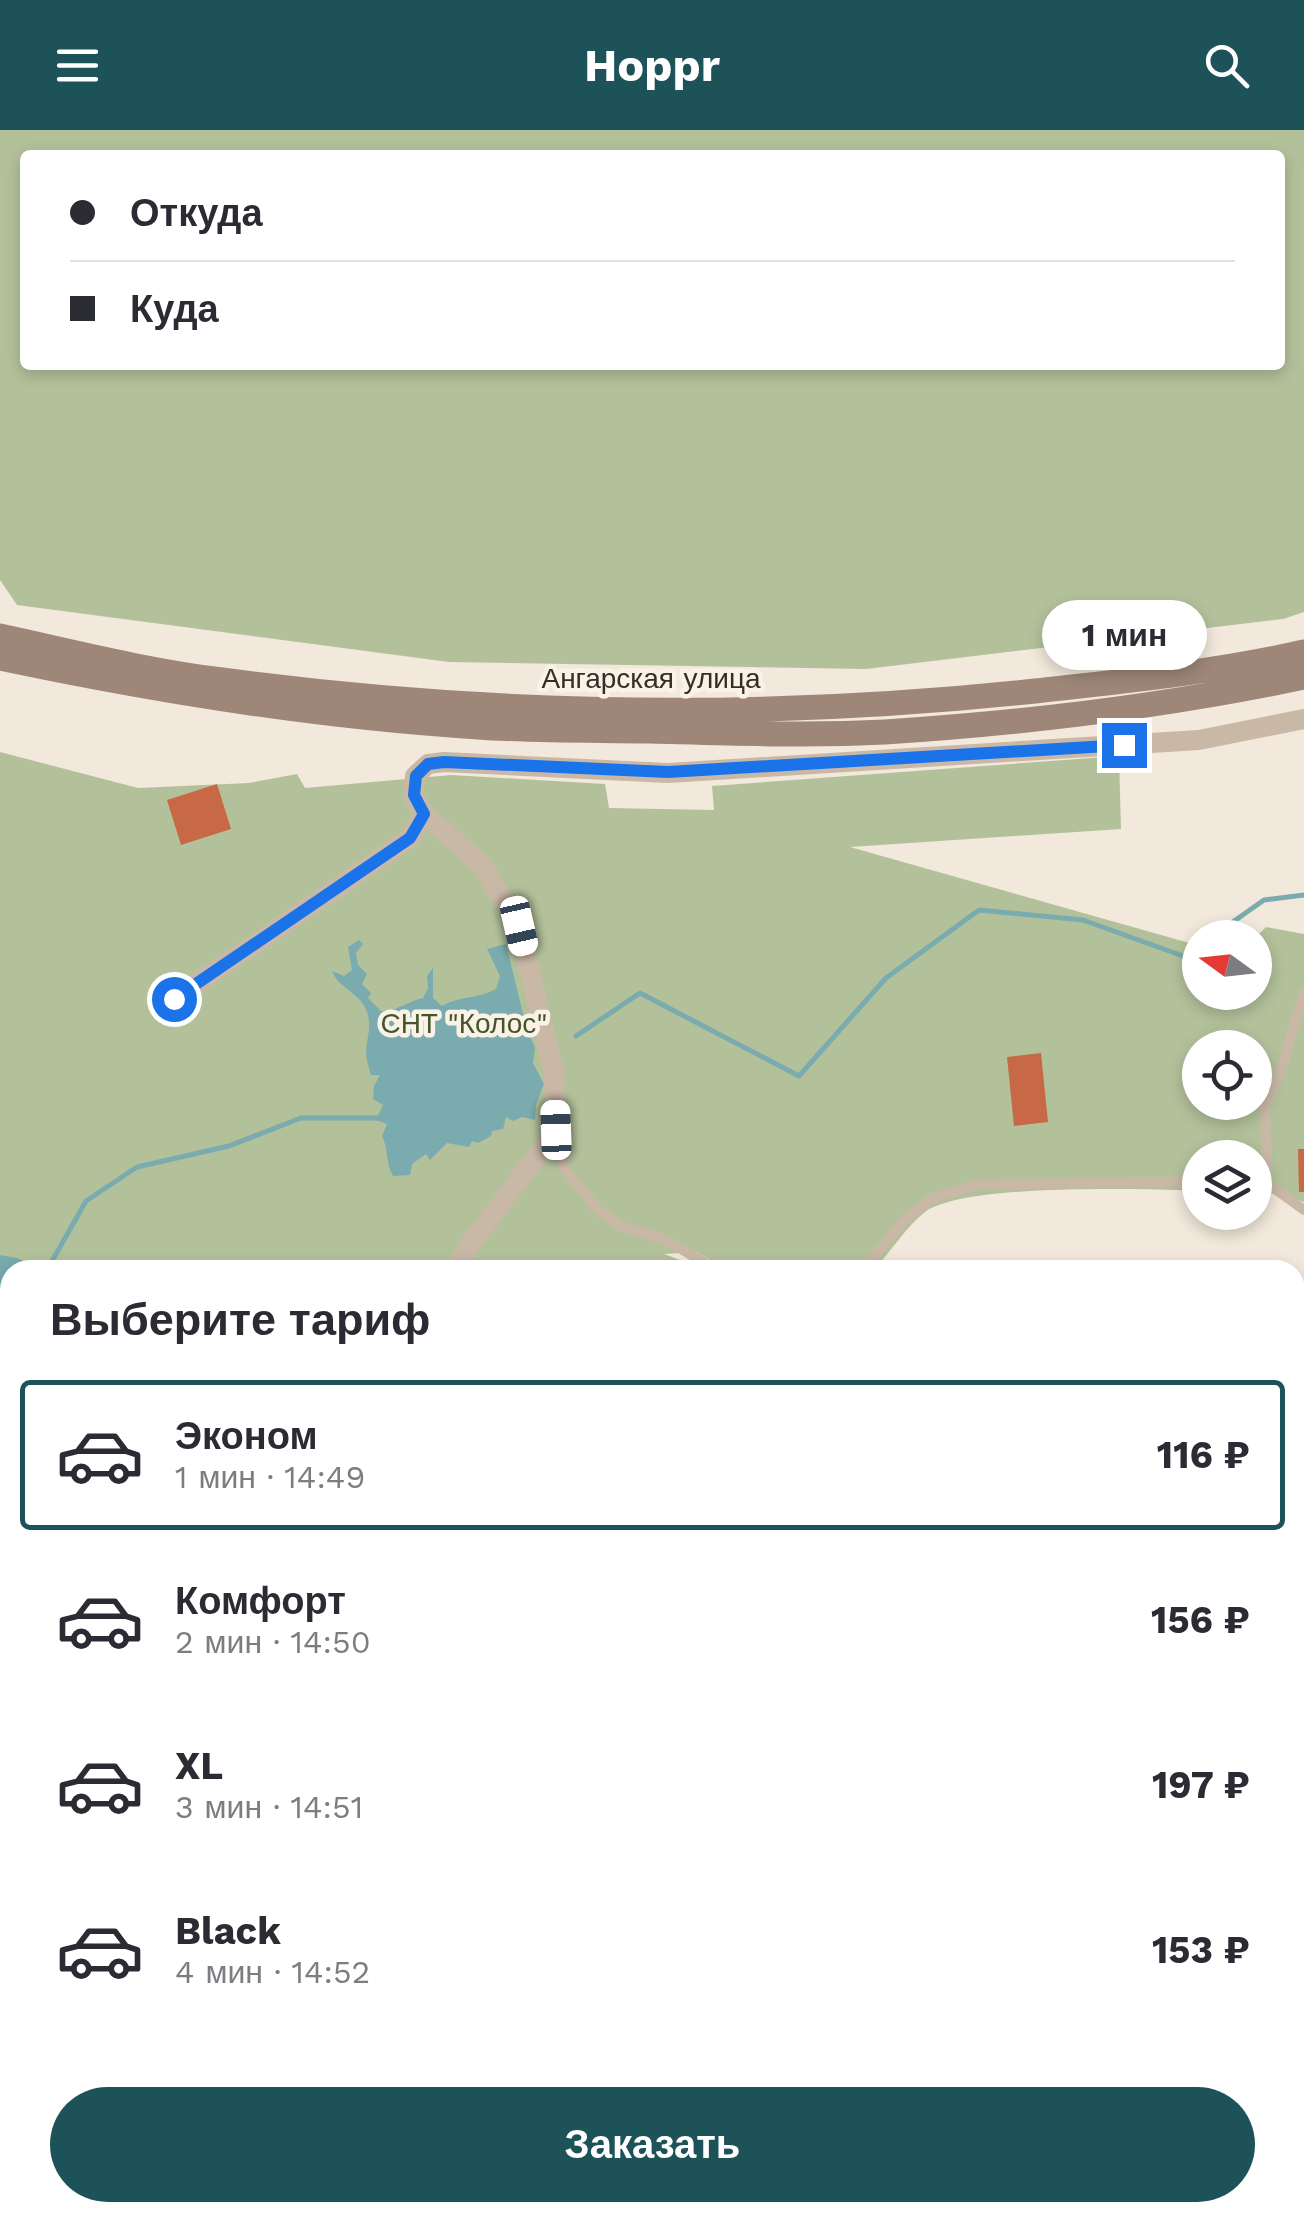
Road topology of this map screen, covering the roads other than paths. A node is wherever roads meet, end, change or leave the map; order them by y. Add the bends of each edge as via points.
1 (0, 636) edge
2 (1304, 652) edge
3 (0, 658) edge
4 (1304, 678) edge
5 (1304, 719) edge
6 (424, 814) junction
7 (1304, 992) edge
8 (174, 999) dead end
9 (556, 1130) junction
10 (1263, 1140) edge
11 (1182, 1181) edge
12 (1272, 1190) edge
13 (1304, 1210) edge
14 (461, 1260) edge
15 (700, 1260) edge
16 (872, 1260) edge

1 - 2 main road, Ангарская улица via 220,680 542,708 840,708 951,700
3 - 4 main road, Ангарская улица via 291,707 459,725 748,733 883,732 1068,716
5 - 6 street via 1199,740 668,772 444,762 428,764 416,776 414,795
6 - 8 street via 410,838
6 - 9 street via 481,864 519,926 554,1074
7 - 10 lane via 1265,1104
9 - 14 street
9 - 15 lane via 564,1168 598,1210
11 - 16 lane via 976,1185 930,1199
12 - 13 lane

